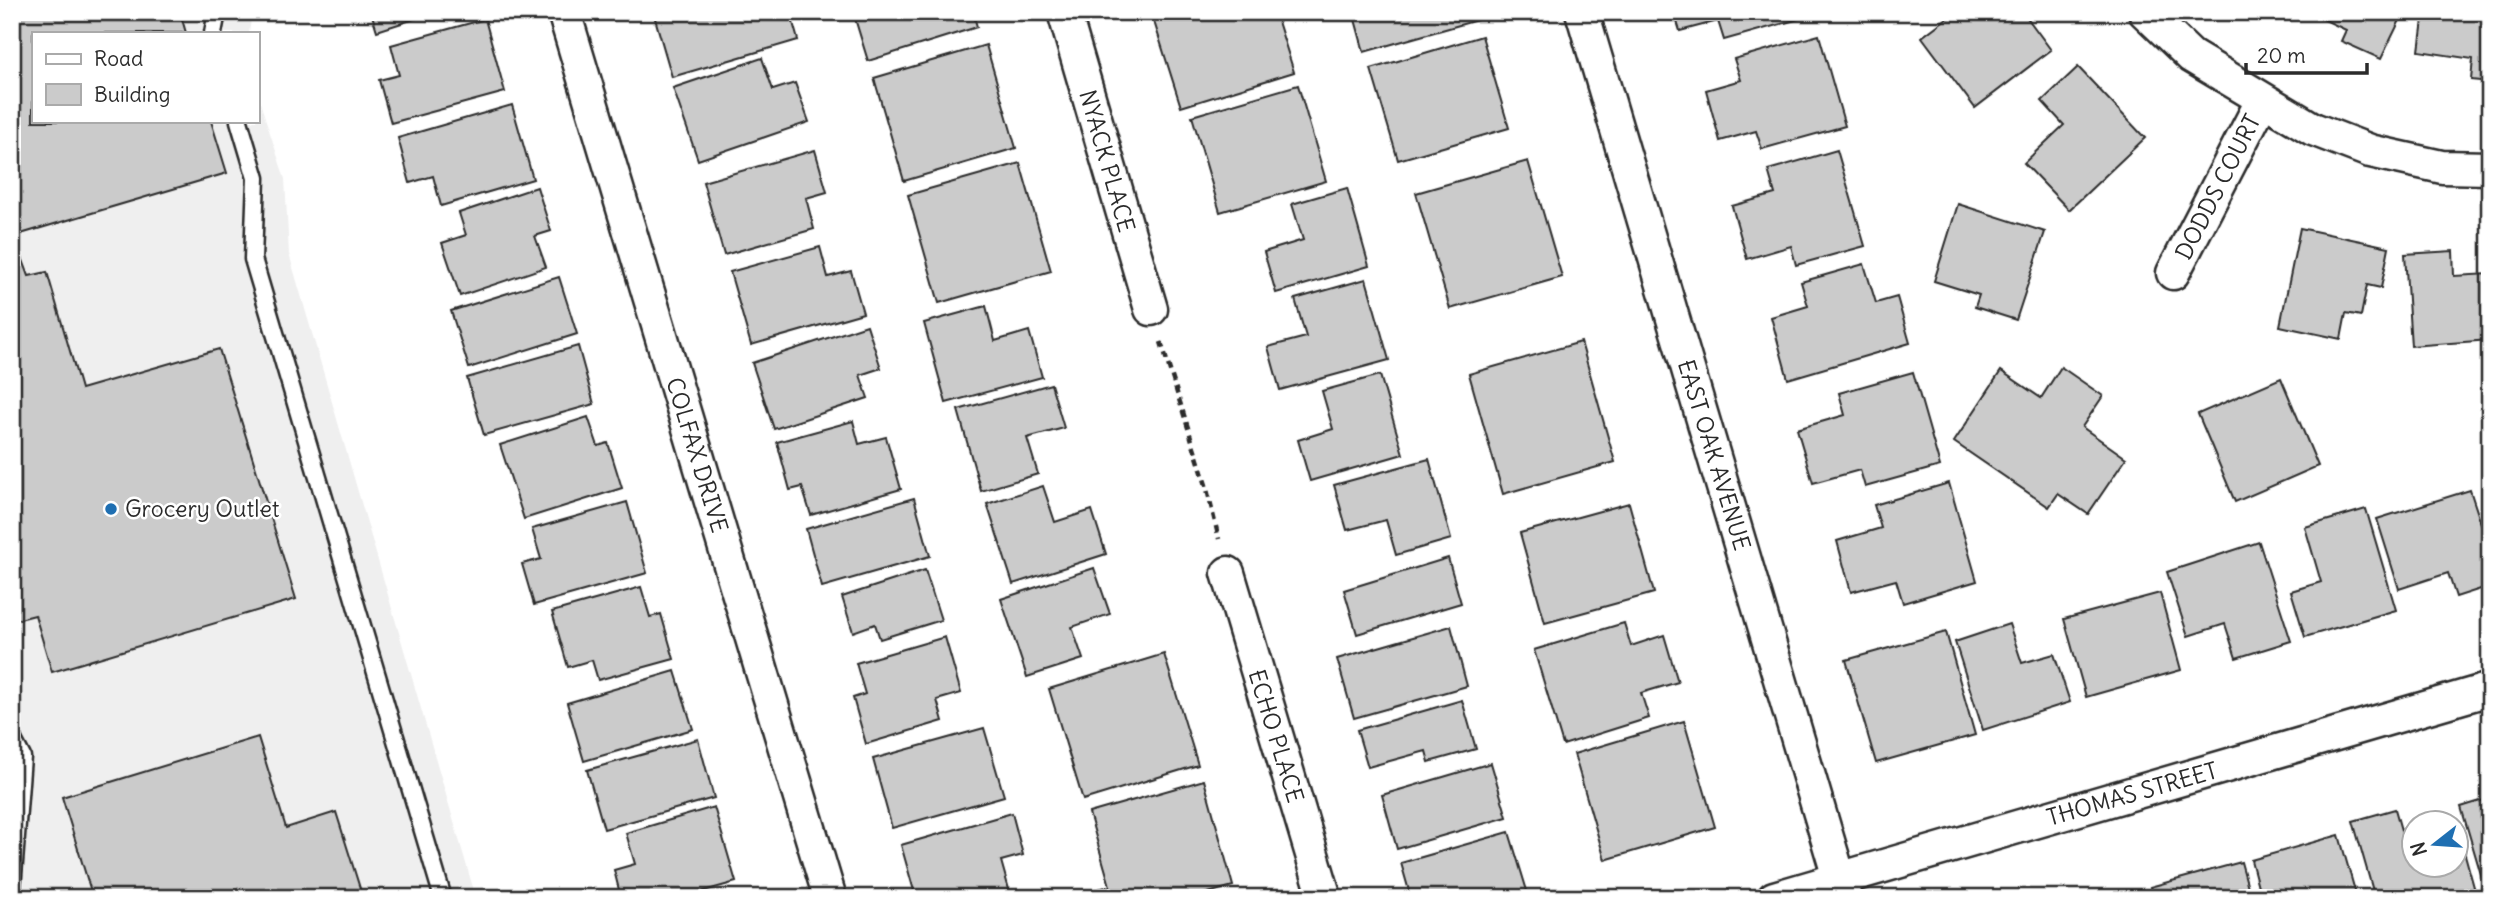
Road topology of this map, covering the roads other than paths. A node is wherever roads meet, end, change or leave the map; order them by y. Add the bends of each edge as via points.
1 (217, 12) edge
2 (564, 12) edge
3 (1064, 12) edge
4 (1582, 12) edge
5 (2145, 12) edge
6 (213, 32) edge
7 (2262, 101) junction
8 (239, 122) edge
9 (2490, 168) edge
10 (2174, 273) dead end
11 (1151, 309) road end
12 (1228, 573) road end
13 (2490, 689) edge
14 (12, 737) edge
15 (1842, 887) edge
16 (12, 889) edge
17 (443, 898) edge
18 (830, 898) edge
19 (1325, 898) edge
20 (1774, 898) edge

1 - 6 lane
2 - 18 street, COLFAX DRIVE
3 - 11 street, NYACK PLACE
4 - 15 street, EAST OAK AVENUE
5 - 7 street via 2191,56
7 - 9 street via 2313,129 2370,151 2442,167
7 - 10 street, DODDS COURT
8 - 17 lane via 256,178 253,259
12 - 19 street, ECHO PLACE
13 - 15 street, THOMAS STREET
14 - 16 lane via 22,757
15 - 20 street, THOMAS STREET

